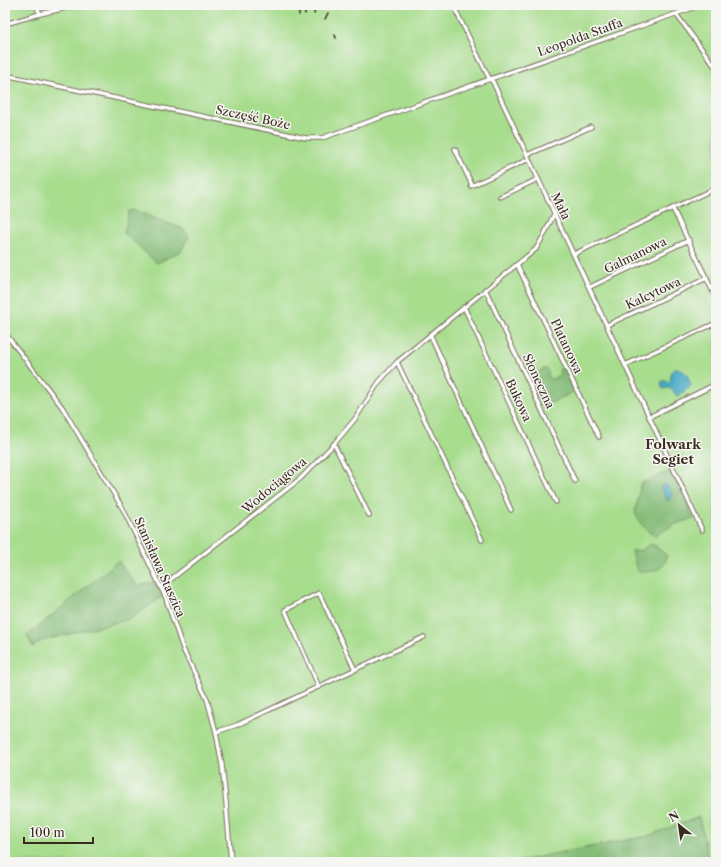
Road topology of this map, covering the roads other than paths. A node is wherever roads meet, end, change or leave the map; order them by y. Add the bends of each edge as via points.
1 (36, 5) edge
2 (79, 5) edge
3 (453, 5) edge
4 (701, 5) edge
5 (40, 14) junction
6 (676, 14) junction
7 (5, 24) edge
8 (716, 68) edge
9 (5, 74) edge
10 (491, 80) junction
11 (591, 127) dead end
12 (455, 149) dead end
13 (528, 157) junction
14 (538, 180) junction
15 (716, 188) edge
16 (500, 198) dead end
17 (673, 209) junction
18 (554, 214) junction
19 (689, 240) junction
20 (574, 254) junction
21 (517, 264) junction
22 (707, 278) junction
23 (590, 287) junction
24 (485, 289) junction
25 (716, 298) edge
26 (464, 307) junction
27 (716, 323) edge
28 (607, 326) junction
29 (5, 333) edge
30 (430, 334) junction
31 (397, 362) junction
32 (625, 365) junction
33 (716, 384) edge
34 (649, 417) junction
35 (599, 436) dead end
36 (334, 444) junction
37 (575, 481) dead end
38 (556, 502) dead end
39 (511, 510) dead end
40 (369, 515) dead end
41 (702, 530) dead end
42 (482, 540) dead end
43 (161, 587) junction
44 (424, 636) dead end
45 (355, 670) junction
46 (319, 687) junction
47 (216, 732) junction
48 (230, 862) edge

1 - 5 street
2 - 5 street
3 - 10 street, Mała
4 - 6 street, Leopolda Staffa
5 - 7 street
6 - 8 street
6 - 10 street, Leopolda Staffa
9 - 10 street, Szczęść Boże via 314,139
10 - 13 street, Mała
11 - 13 street
12 - 13 street via 471,185
13 - 14 street, Mała
14 - 16 street
14 - 18 street, Mała
15 - 17 street
17 - 19 street
17 - 20 street
18 - 20 street, Mała
18 - 21 street, Wodociągowa via 536,249
19 - 22 street
19 - 23 street, Galmanowa
20 - 23 street, Mała
21 - 24 street, Wodociągowa
21 - 35 street, Platanowa
22 - 25 street
22 - 28 street, Kalcytowa
23 - 28 street, Mała
24 - 26 street, Wodociągowa
24 - 37 street, Słoneczna
26 - 30 street, Wodociągowa
26 - 38 street, Bukowa
27 - 32 street
28 - 32 street, Mała
29 - 43 street, Stanisława Staszica via 62,407 123,509
30 - 31 street, Wodociągowa
30 - 39 street
31 - 36 street, Wodociągowa
31 - 42 street
32 - 34 street, Mała
33 - 34 street
34 - 41 street, Mała
36 - 40 street
36 - 43 street, Wodociągowa via 300,479
43 - 47 street, Stanisława Staszica via 183,649 207,700
44 - 45 street
45 - 46 street
45 - 46 street via 320,593 285,610
46 - 47 street
47 - 48 street, Stanisława Staszica via 226,796

